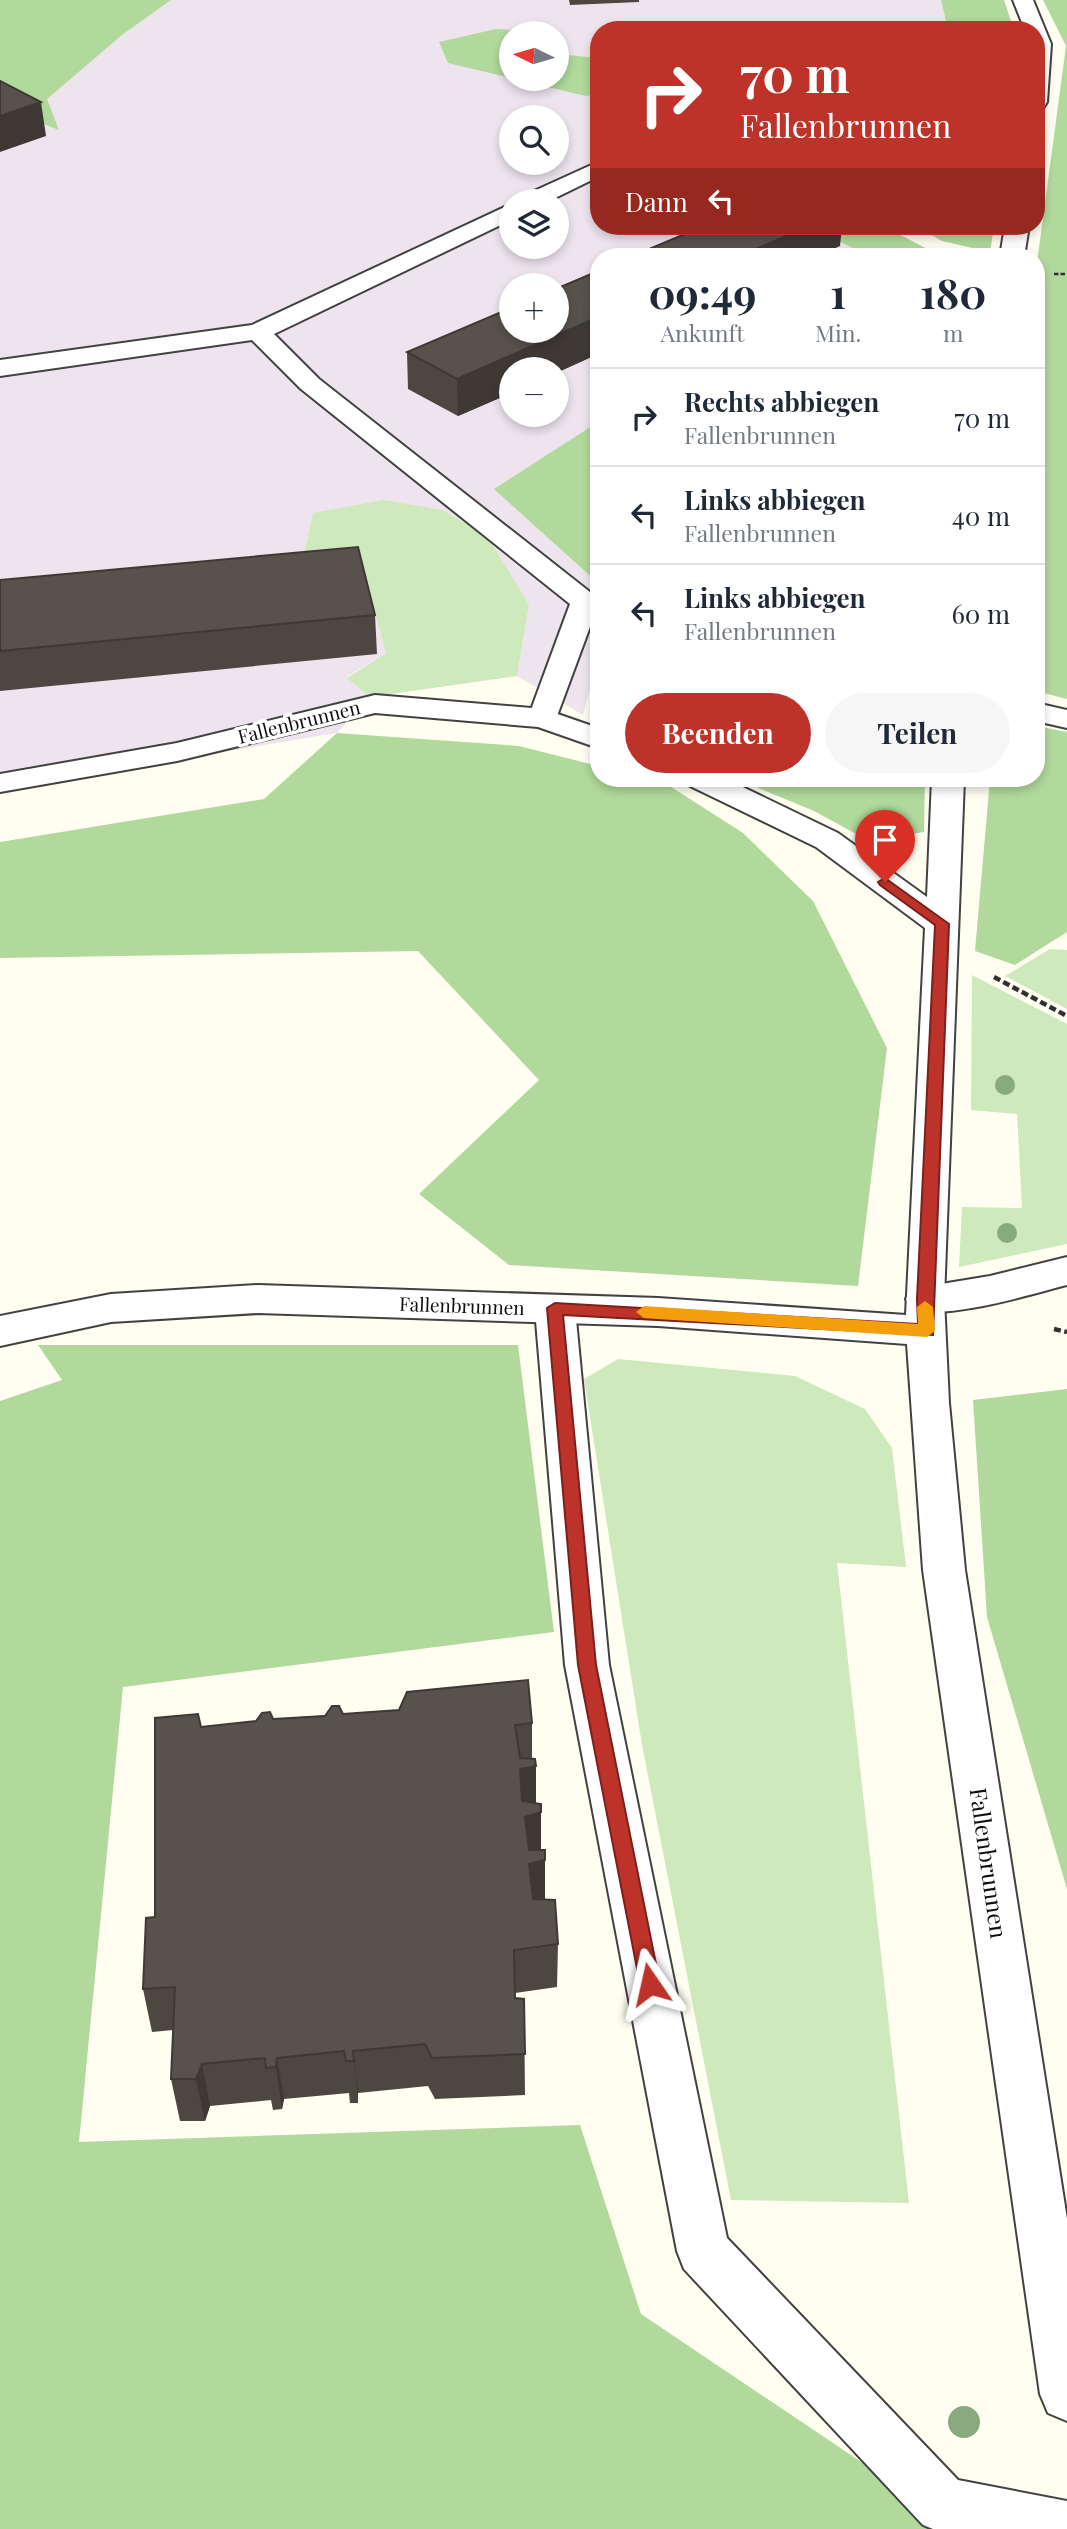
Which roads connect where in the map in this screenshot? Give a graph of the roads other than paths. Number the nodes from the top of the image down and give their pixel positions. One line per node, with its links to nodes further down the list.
1 (1023, 0): 2 (street)
2 (1031, 21)
3 (590, 173): 4 (street)
4 (556, 189)
5 (499, 217): 6 (street)
6 (258, 332): 7 (street); 9 (street)
7 (0, 369)
8 (1045, 714): 10 (street)
9 (543, 718): 11 (street, Fallenbrunnen); 12 (street, Fallenbrunnen)
10 (1067, 719)
11 (590, 736)
12 (0, 783)
13 (718, 787): 15 (street)
14 (948, 787): 15 (street, Fallenbrunnen)
15 (942, 936): 18 (street, Fallenbrunnen)
16 (1067, 1271): 18 (street, Fallenbrunnen)
17 (555, 1308): 18 (street, Fallenbrunnen); 19 (street, Fallenbrunnen); 21 (street)
18 (926, 1315): 20 (street, Fallenbrunnen)
19 (0, 1331)
20 (1067, 2394)
21 (1067, 2529)

